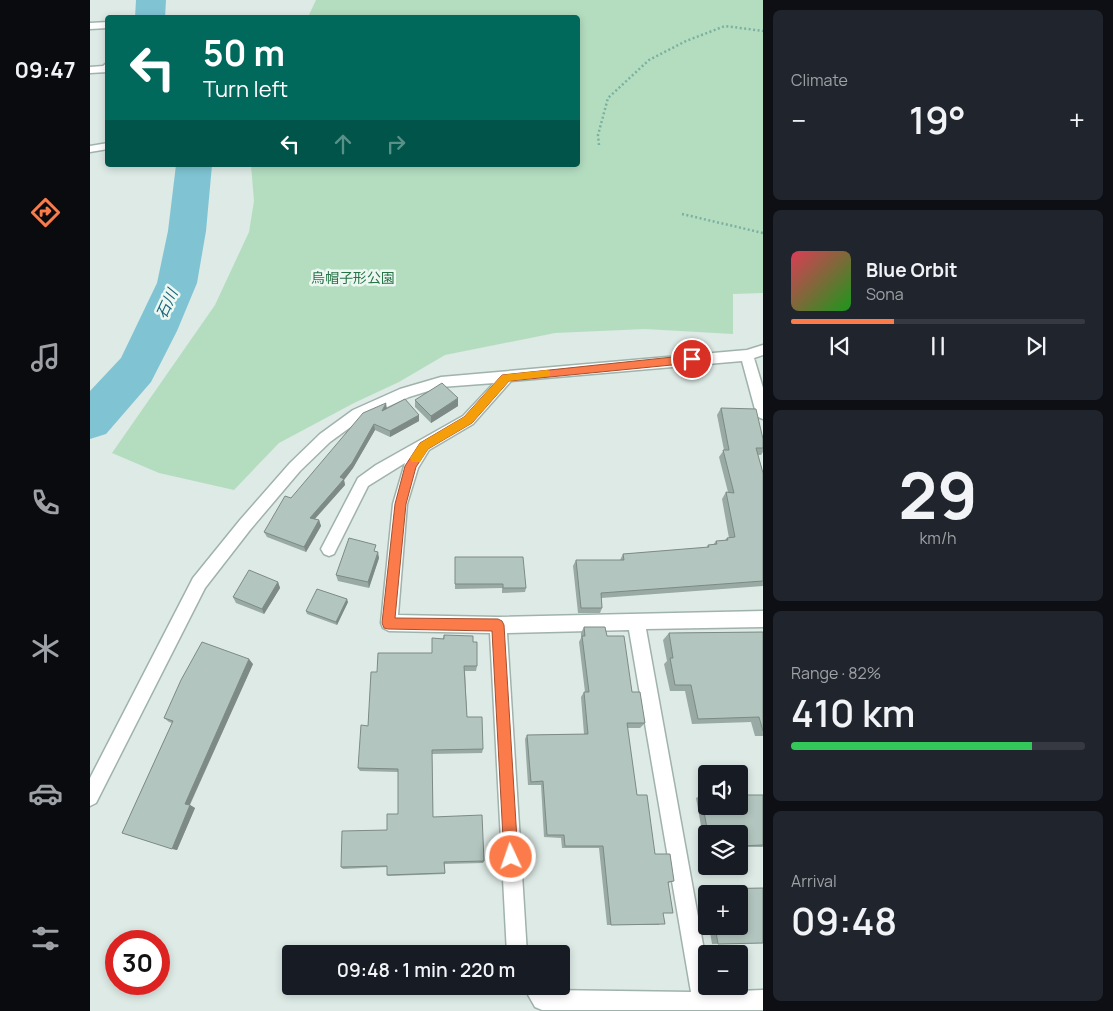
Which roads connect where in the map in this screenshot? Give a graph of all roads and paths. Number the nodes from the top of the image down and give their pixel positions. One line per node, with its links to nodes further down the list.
1 (105, 25): 2 (street)
2 (90, 26)
3 (763, 31): 6 (path)
4 (105, 69): 5 (street)
5 (90, 70)
6 (599, 145)
7 (105, 146): 8 (street)
8 (90, 149)
9 (682, 214): 10 (path)
10 (762, 233)
11 (763, 350): 12 (street)
12 (747, 355): 13 (street); 14 (street)
13 (506, 378): 15 (street); 20 (street)
14 (763, 413)
15 (424, 446): 16 (street); 19 (street)
16 (330, 549)
17 (763, 619): 18 (street)
18 (636, 621): 19 (street); 24 (street)
19 (498, 625): 21 (street)
20 (90, 797)
21 (516, 945)
22 (539, 995): 24 (street)
23 (763, 1000): 24 (street)
24 (704, 1007)

